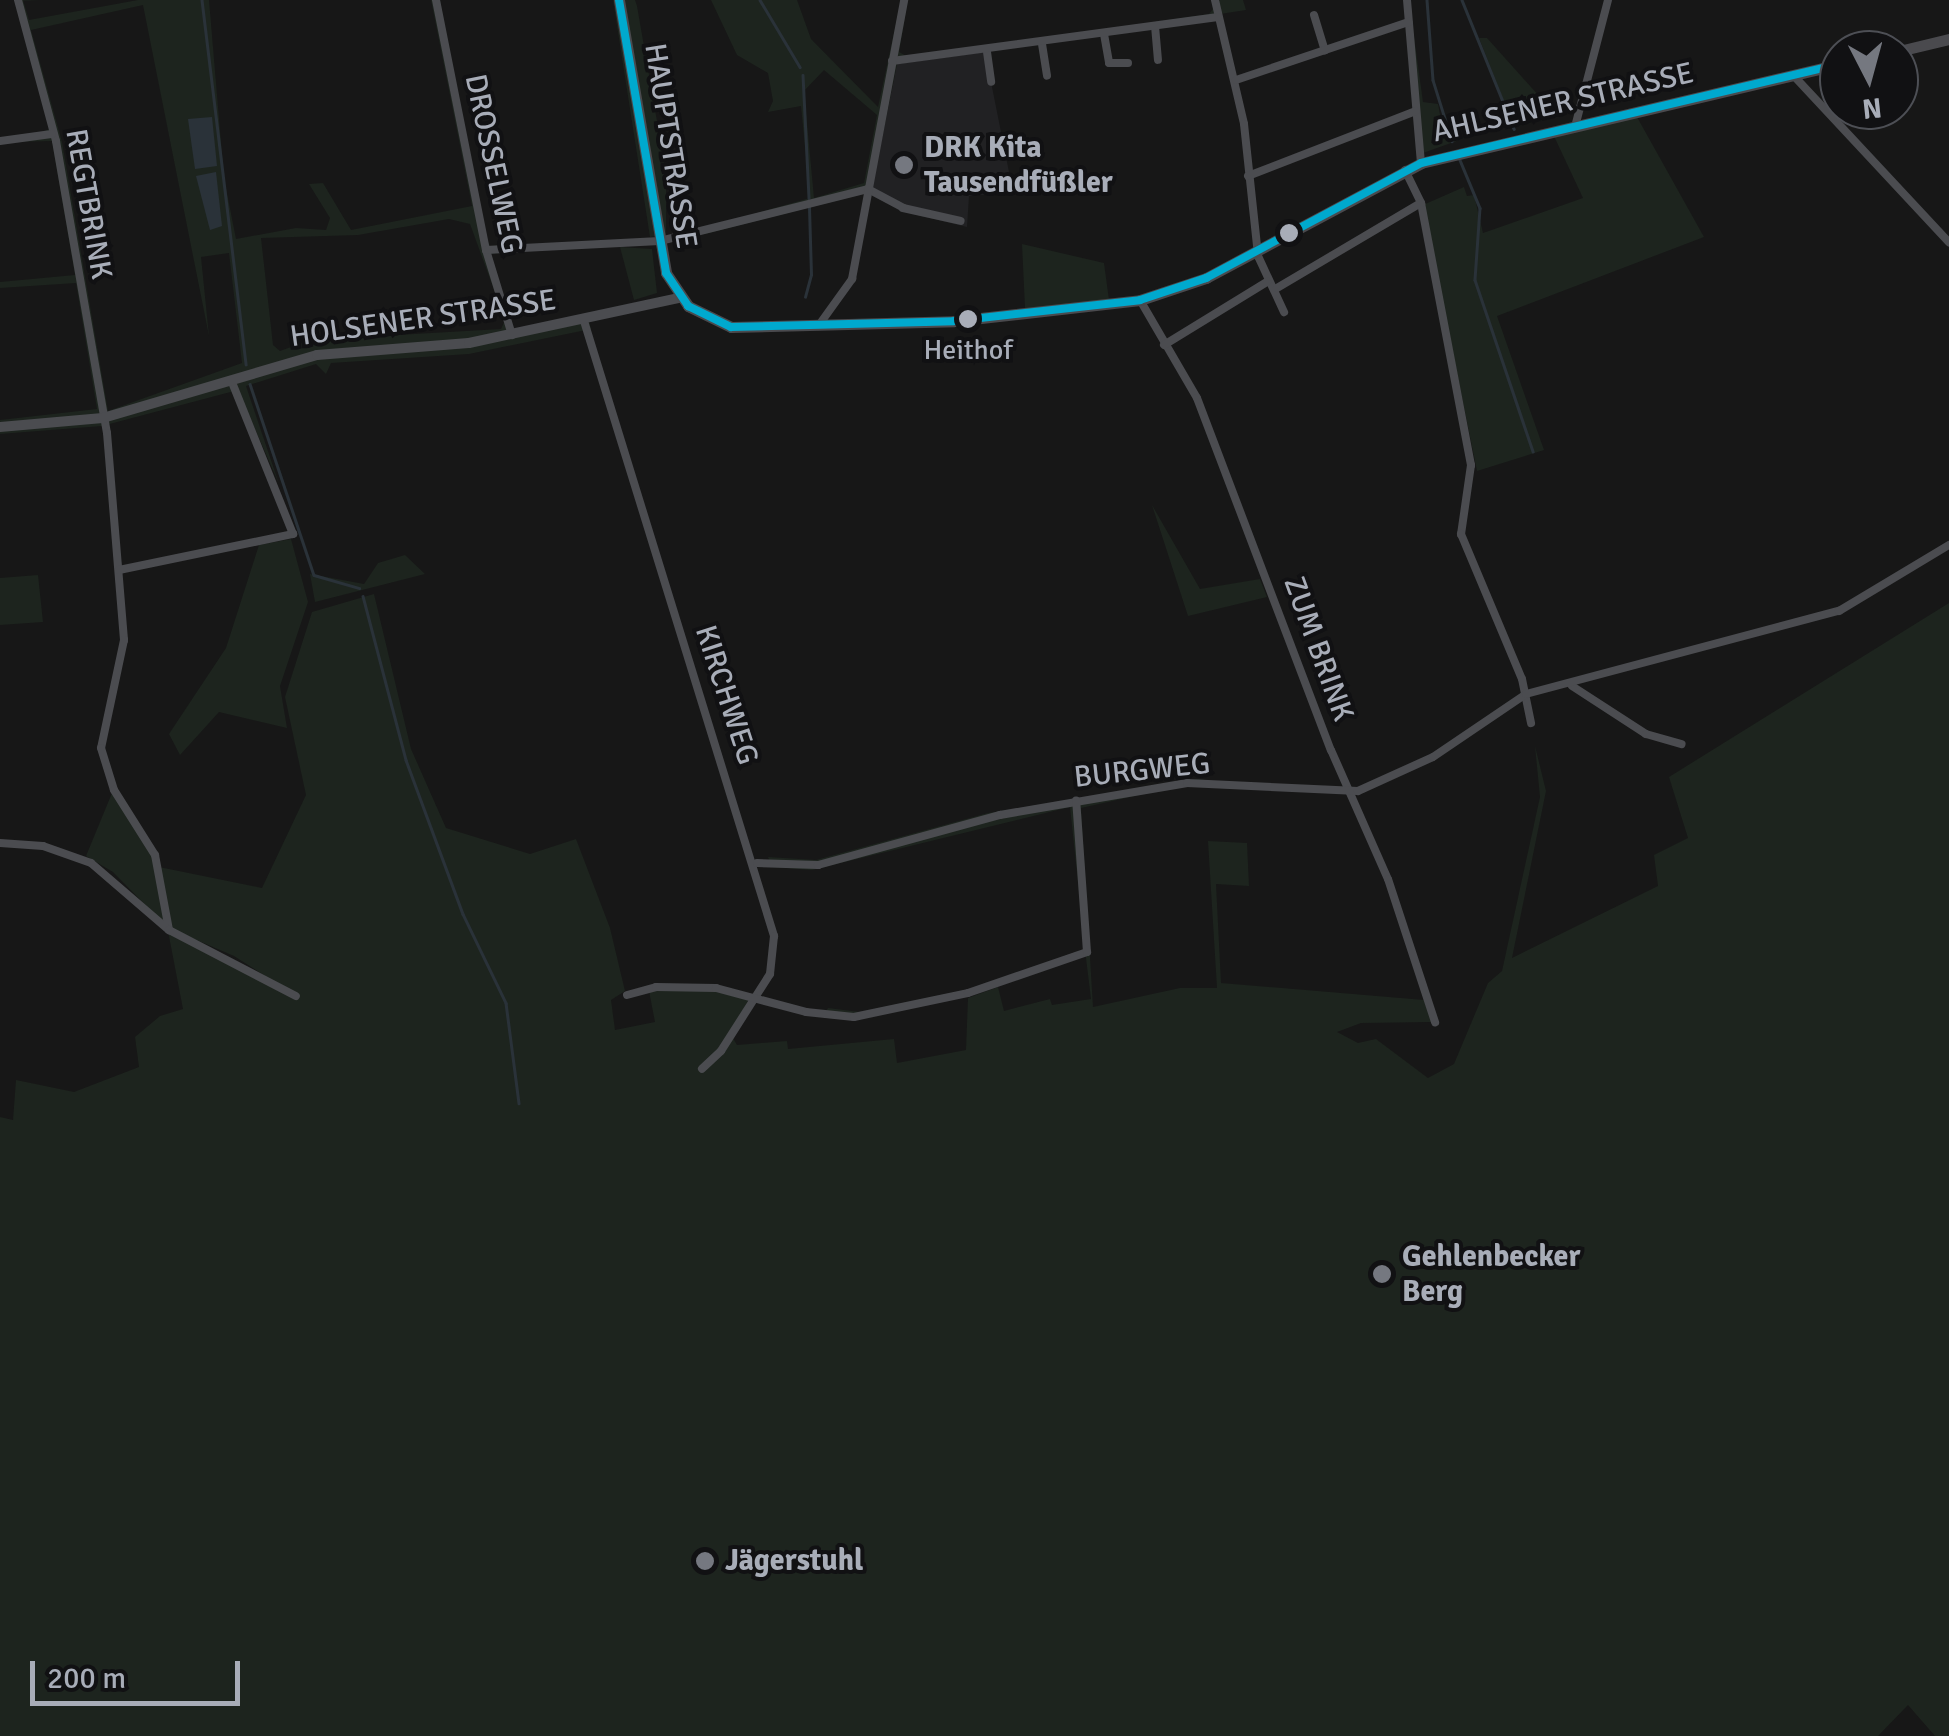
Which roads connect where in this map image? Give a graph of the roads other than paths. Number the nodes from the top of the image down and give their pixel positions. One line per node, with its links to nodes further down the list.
1 (18, 0): 28 (street, REGTBRINK)
2 (436, 0): 38 (street, DROSSELWEG)
3 (619, 0): 36 (main road, HAUPTSTRASSE)
4 (904, 0): 19 (street)
5 (1215, 0): 9 (street)
6 (1407, 0): 10 (street)
7 (1608, 0): 27 (street)
8 (1314, 15): 16 (street)
9 (1218, 17): 11 (street); 24 (street)
10 (1408, 22): 16 (street); 26 (street)
11 (1154, 26): 12 (street); 18 (street)
12 (1104, 34): 14 (street); 20 (street)
13 (1949, 40): 15 (main road)
14 (1042, 44): 17 (street); 23 (street)
15 (1919, 47)
16 (1324, 50): 24 (street)
17 (987, 52): 19 (street); 25 (street)
18 (1158, 60)
19 (892, 61): 33 (street)
20 (1128, 63)
21 (1819, 68): 22 (main road, AHLSENER STRASSE)
22 (1794, 74): 27 (main road, AHLSENER STRASSE); 37 (street)
23 (1047, 76)
24 (1236, 80): 32 (street)
25 (991, 82)
26 (1416, 111): 30 (street); 32 (street)
27 (1576, 124): 30 (main road, AHLSENER STRASSE)
28 (52, 134): 29 (street); 50 (street, REGTBRINK)
29 (0, 141)
30 (1421, 163): 31 (main road, AHLSENER STRASSE)
31 (1405, 170): 34 (street); 39 (main road, AHLSENER STRASSE)
32 (1248, 176): 39 (street)
33 (868, 189): 35 (street); 36 (street); 46 (street)
34 (1420, 203): 41 (street); 55 (street)
35 (961, 221)
36 (660, 241): 38 (street); 42 (main road, HAUPTSTRASSE)
37 (1949, 242)
38 (486, 250): 47 (street, DROSSELWEG)
39 (1258, 251): 40 (street); 43 (main road, AHLSENER STRASSE)
40 (1267, 282): 41 (street); 48 (street)
41 (1277, 288): 44 (street)
42 (679, 298): 45 (street, HOLSENER STRASSE); 46 (main road, AHLSENER STRASSE)
43 (1140, 300): 46 (main road, AHLSENER STRASSE); 48 (street, ZUM BRINK)
44 (1284, 312)
45 (584, 320): 47 (street, HOLSENER STRASSE); 61 (street, KIRCHWEG)
46 (818, 325)
47 (512, 335): 49 (street, HOLSENER STRASSE)
48 (1164, 345): 58 (street, ZUM BRINK)
49 (232, 380): 50 (street, HOLSENER STRASSE); 53 (street)
50 (103, 418): 51 (street, HOLSENER STRASSE); 53 (street, REGTBRINK)
51 (0, 427)
52 (1949, 545): 54 (street, BURGWEG)
53 (120, 570): 62 (street, REGTBRINK)
54 (1572, 686): 55 (street, BURGWEG); 57 (street)
55 (1526, 694): 56 (street); 58 (street, BURGWEG)
56 (1531, 723)
57 (1682, 744)
58 (1350, 792): 59 (street, BURGWEG); 66 (street, ZUM BRINK)
59 (1076, 800): 61 (street, BURGWEG); 65 (street)
60 (0, 843): 62 (street)
61 (757, 864): 65 (street, KIRCHWEG)
62 (169, 930): 64 (street)
63 (627, 994): 65 (street)
64 (296, 996)
65 (756, 997): 67 (street, KIRCHWEG)
66 (1435, 1022)
67 (702, 1069)

